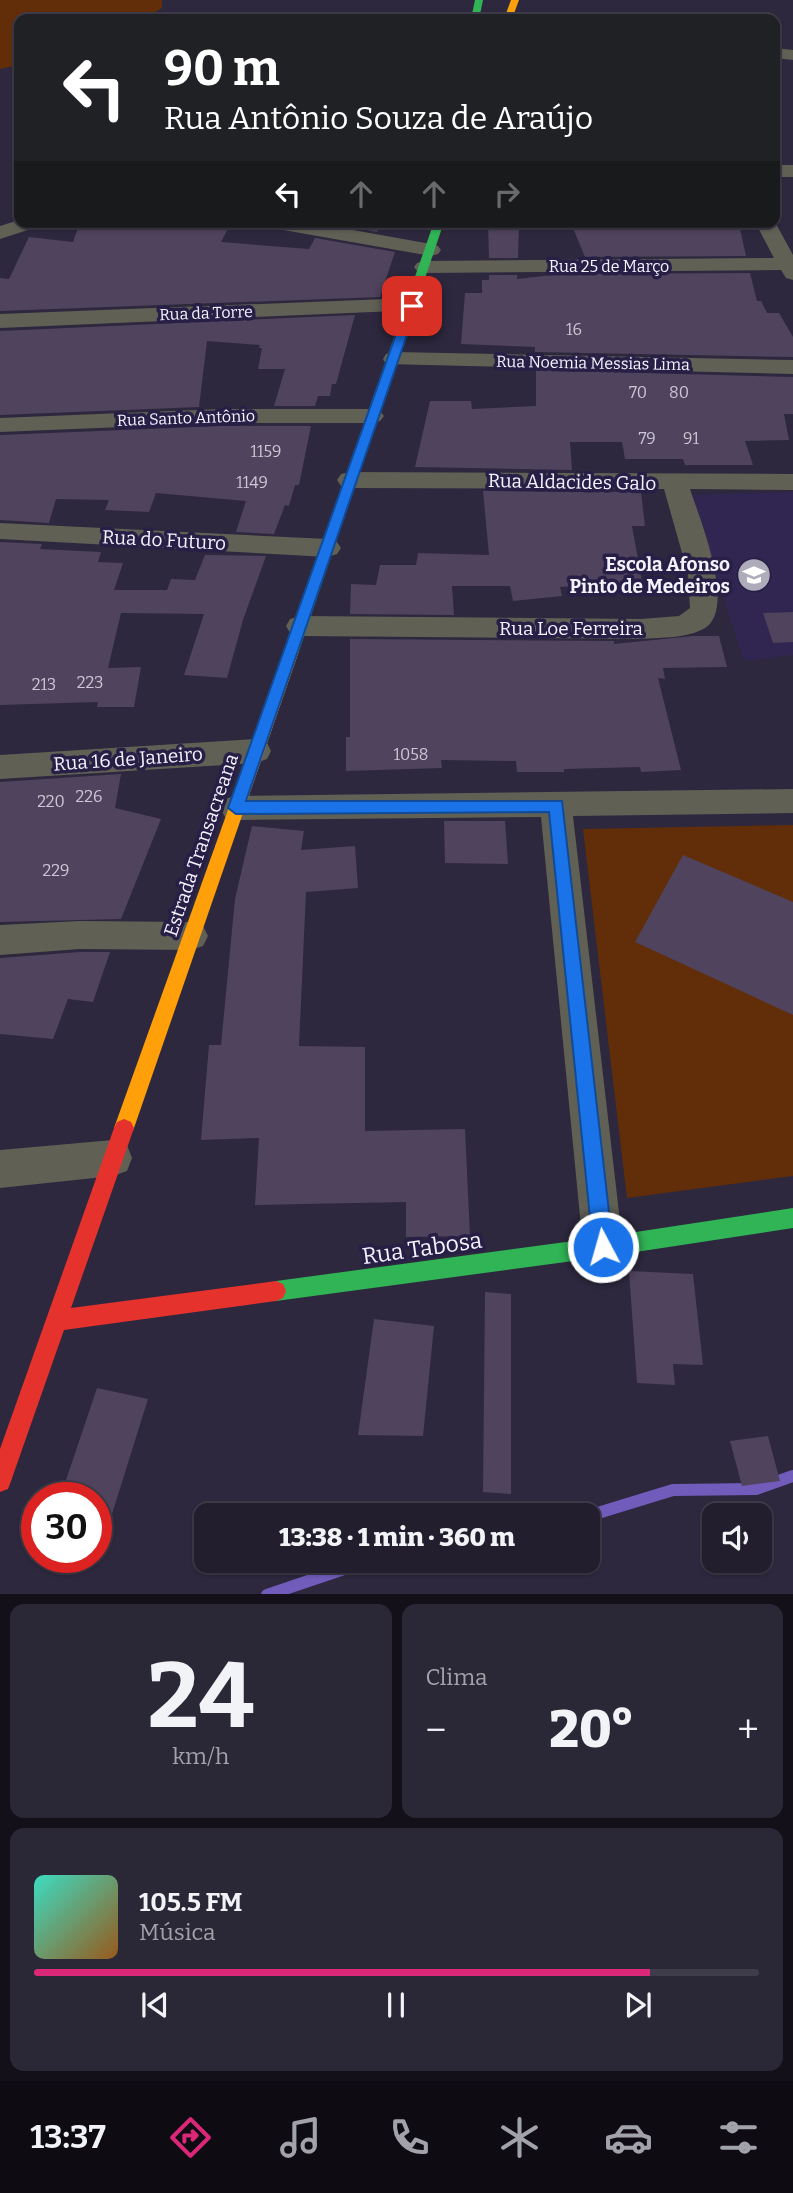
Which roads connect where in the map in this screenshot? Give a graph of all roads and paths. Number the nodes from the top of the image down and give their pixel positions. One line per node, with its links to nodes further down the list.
1 (297, 228): 4 (street)
2 (437, 228): 4 (street, Estrada Transacreana)
3 (768, 228): 5 (street)
4 (428, 259): 5 (street, Rua 25 de Março); 6 (street, Estrada Transacreana)
5 (791, 268)
6 (412, 306): 7 (street, Rua da Torre); 8 (street, Estrada Transacreana)
7 (0, 321)
8 (394, 359): 9 (street, Rua Noemia Messias Lima); 10 (street, Estrada Transacreana)
9 (793, 367)
10 (372, 416): 11 (street, Rua Santo Antônio); 12 (street, Estrada Transacreana)
11 (0, 425)
12 (351, 480): 14 (street, Rua Aldacides Galo); 16 (street, Estrada Transacreana)
13 (793, 482): 14 (street, Rua Aldacides Galo)
14 (675, 483): 17 (street, Rua Loe Ferreira)
15 (0, 531): 16 (street, Rua do Futuro)
16 (328, 548): 17 (street, Estrada Transacreana)
17 (300, 626): 18 (street, Estrada Transacreana)
18 (256, 751): 19 (street, Rua 16 de Janeiro); 22 (street, Estrada Transacreana)
19 (0, 767)
20 (793, 801): 21 (street)
21 (556, 806): 22 (street); 28 (street)
22 (236, 808): 23 (street, Estrada Transacreana)
23 (191, 936): 24 (street); 25 (street, Estrada Transacreana)
24 (0, 940)
25 (113, 1158): 26 (street); 29 (street, Estrada Transacreana)
26 (0, 1169)
27 (793, 1218): 28 (street, Rua Tabosa)
28 (603, 1247): 29 (street, Rua Tabosa)
29 (57, 1320): 30 (street, Estrada Transacreana)
30 (0, 1481)

